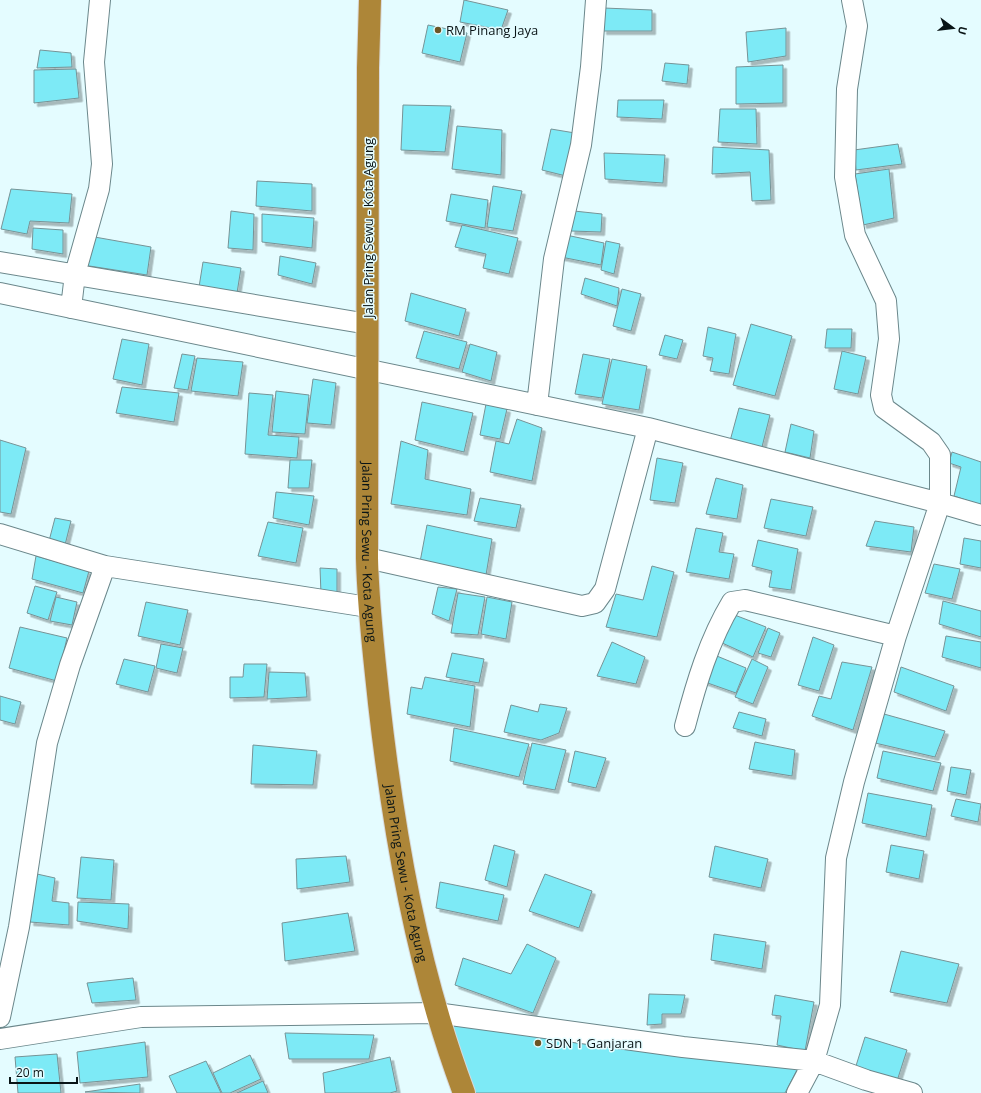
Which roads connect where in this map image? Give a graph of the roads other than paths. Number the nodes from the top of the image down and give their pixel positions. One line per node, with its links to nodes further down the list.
1 (100, 0): 6 (street)
2 (370, 0): 9 (highway, Jalan Pring Sewu - Kota Agung)
3 (596, 0): 11 (street)
4 (852, 0): 13 (street)
5 (0, 262): 6 (street)
6 (75, 274): 8 (street); 9 (street)
7 (0, 293): 8 (street)
8 (71, 308): 10 (street)
9 (368, 324): 10 (highway, Jalan Pring Sewu - Kota Agung)
10 (368, 370): 11 (street); 16 (highway, Jalan Pring Sewu - Kota Agung)
11 (537, 405): 12 (street)
12 (648, 428): 13 (street); 16 (street)
13 (940, 503): 14 (street); 19 (street)
14 (981, 515)
15 (0, 534): 17 (street)
16 (367, 558): 18 (highway, Jalan Pring Sewu - Kota Agung)
17 (105, 566): 18 (street); 22 (street)
18 (368, 607): 21 (highway, Jalan Pring Sewu - Kota Agung)
19 (896, 636): 20 (street); 24 (street)
20 (685, 726)
21 (436, 1013): 23 (street); 24 (street); 25 (highway, Jalan Pring Sewu - Kota Agung)
22 (0, 1017)
23 (0, 1039)
24 (814, 1061): 26 (street); 27 (street)
25 (464, 1093)
26 (797, 1093)
27 (912, 1093)

